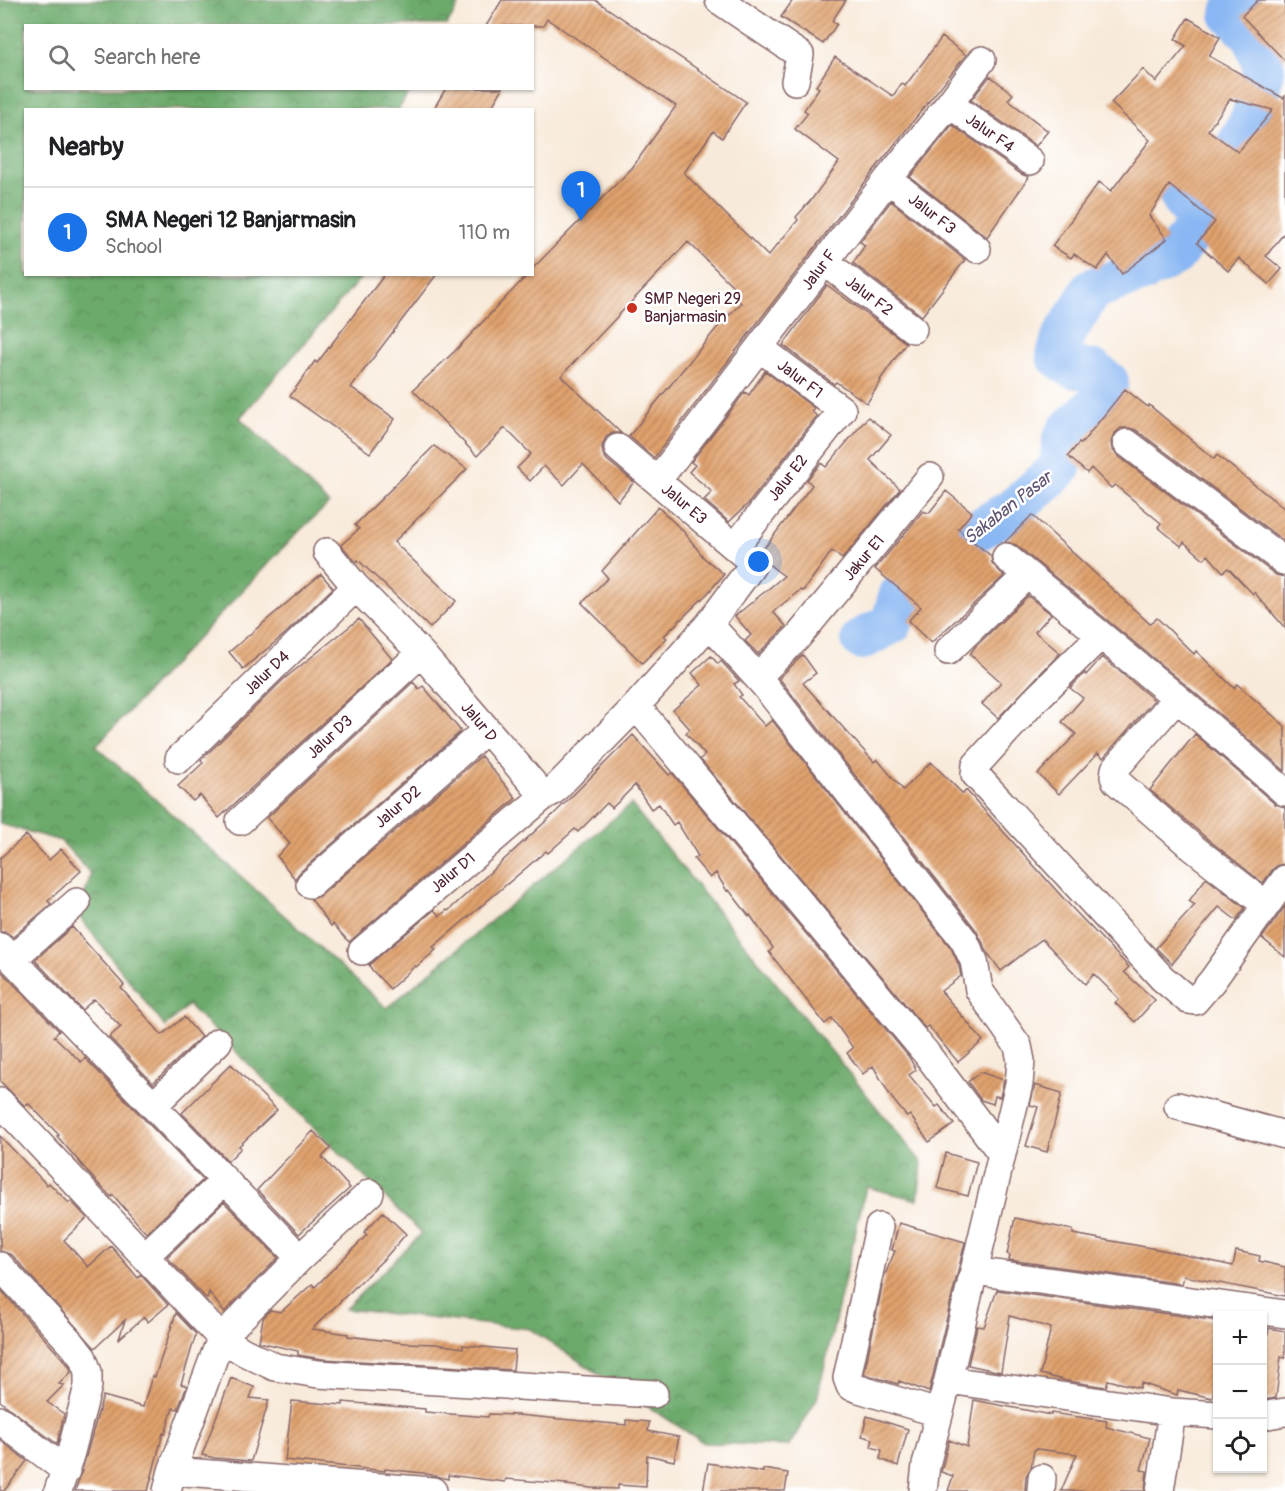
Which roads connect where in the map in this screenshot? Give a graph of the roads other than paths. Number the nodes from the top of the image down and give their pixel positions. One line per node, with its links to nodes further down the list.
1 (719, 0): 2 (street)
2 (751, 8): 4 (street)
3 (982, 60): 5 (street, Jalur F)
4 (795, 81)
5 (949, 104): 6 (street, Jalur F4); 7 (street, Jalur F)
6 (1030, 161)
7 (888, 179): 8 (street, Jalur F3); 9 (street, Jalur F)
8 (977, 249)
9 (825, 262): 10 (street, Jalur F2); 11 (street, Jalur F)
10 (913, 329)
11 (760, 348): 12 (street, Jalur F1); 16 (street, Jalur F)
12 (842, 410): 18 (street, Jalur E2)
13 (1127, 443): 20 (street)
14 (618, 448): 16 (street, Jalur E3)
15 (930, 477): 27 (street, Jakur E1)
16 (657, 481): 18 (street, Jalur E3)
17 (327, 552): 22 (street, Jalur D)
18 (743, 554): 23 (street, Jalur E2)
19 (1006, 557): 21 (street)
20 (1285, 562)
21 (1027, 575): 24 (street); 25 (street)
22 (356, 587): 26 (street, Jalur D); 31 (street, Jalur D4)
23 (710, 624): 27 (street); 29 (street)
24 (1100, 636): 28 (street); 38 (street)
25 (948, 651)
26 (421, 653): 30 (street, Jalur D); 34 (street, Jalur D3)
27 (757, 677): 46 (street)
28 (1177, 698): 32 (street); 38 (street)
29 (636, 706): 33 (street); 46 (street)
30 (486, 730): 33 (street, Jalur D); 36 (street, Jalur D2)
31 (179, 759)
32 (1285, 792)
33 (544, 796): 39 (street, Jalur D1)
34 (240, 821)
35 (1285, 879): 38 (street)
36 (310, 884)
37 (77, 902): 40 (street)
38 (1266, 905)
39 (362, 951)
40 (6, 953): 43 (street)
41 (218, 1042): 43 (street)
42 (0, 1102): 50 (street)
43 (153, 1106): 47 (street)
44 (1178, 1106): 45 (street)
45 (1285, 1135)
46 (1002, 1154): 53 (street)
47 (224, 1181): 50 (street); 51 (street)
48 (370, 1193): 51 (street)
49 (879, 1227): 60 (street)
50 (146, 1256): 55 (street)
51 (300, 1258): 55 (street)
52 (0, 1266): 64 (street)
53 (974, 1271): 54 (street); 56 (street)
54 (1285, 1314)
55 (221, 1338): 57 (street); 65 (street)
56 (948, 1380): 58 (street); 60 (street)
57 (654, 1394)
58 (1172, 1412): 61 (street); 69 (street)
59 (1285, 1412): 62 (street)
60 (938, 1413): 68 (street)
61 (1213, 1415)
62 (1267, 1415)
63 (0, 1420): 64 (street)
64 (62, 1481)
65 (170, 1481): 66 (street)
66 (400, 1490): 67 (street)
67 (433, 1491)
68 (923, 1491)
69 (1160, 1491)

